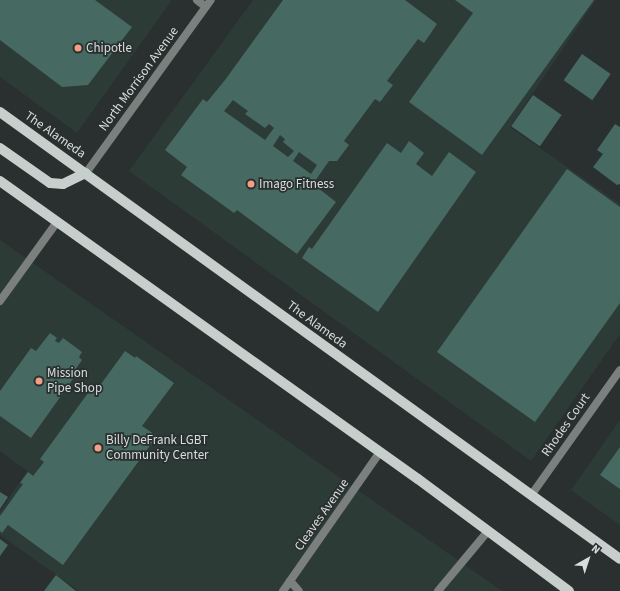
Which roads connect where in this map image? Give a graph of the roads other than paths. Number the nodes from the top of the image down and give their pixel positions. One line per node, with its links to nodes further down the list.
1 (197, 0): 2 (street)
2 (208, 3): 5 (street, North Morrison Avenue)
3 (0, 112): 5 (main road, The Alameda)
4 (0, 148): 5 (main road)
5 (86, 173): 11 (main road, The Alameda)
6 (0, 181): 7 (main road)
7 (57, 222): 8 (street); 10 (main road)
8 (0, 301)
9 (620, 370): 11 (street, Rhodes Court)
10 (380, 452): 12 (main road); 14 (street, Cleaves Avenue)
11 (532, 494): 13 (main road, The Alameda)
12 (488, 531): 17 (street); 18 (main road)
13 (620, 559)
14 (290, 581): 15 (street, Cleaves Avenue); 16 (street)
15 (283, 591)
16 (299, 591)
17 (438, 591)
18 (569, 591)

